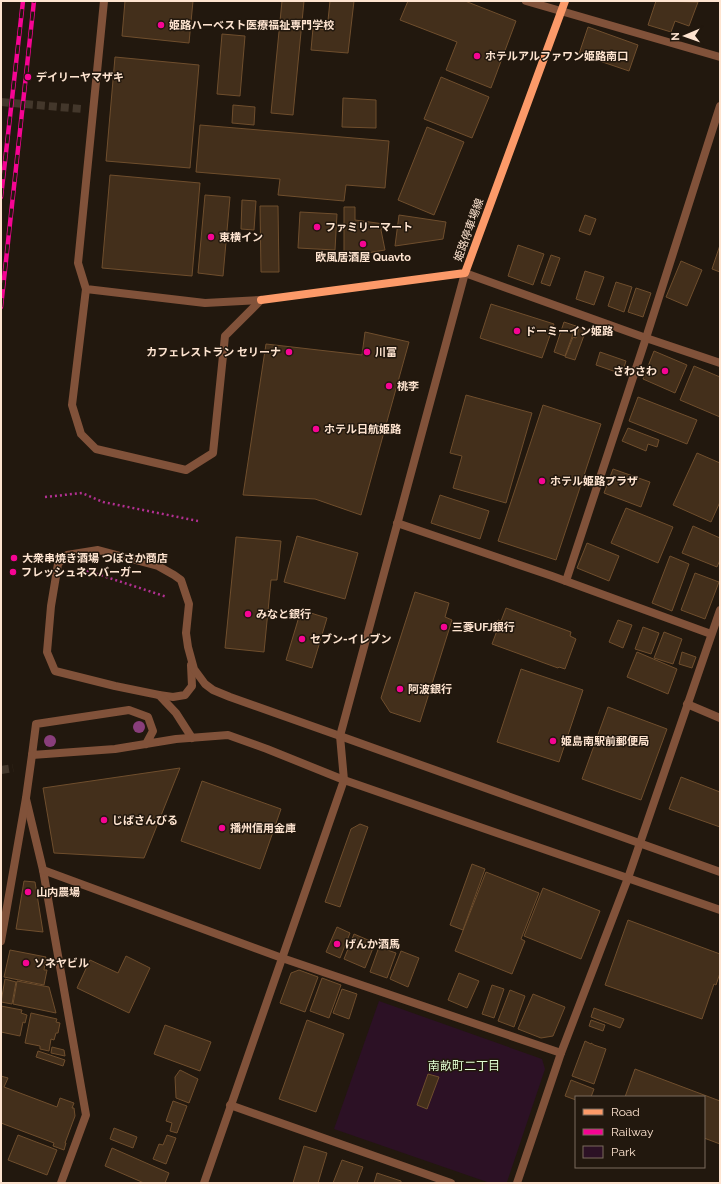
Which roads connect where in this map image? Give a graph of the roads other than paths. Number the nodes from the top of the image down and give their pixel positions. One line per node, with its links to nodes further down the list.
1 (104, 1): 8 (street)
2 (526, 1): 4 (street)
3 (565, 1): 4 (main road, 姫路停車場線)
4 (561, 11): 5 (street); 7 (main road, 姫路停車場線)
5 (720, 57)
6 (720, 106): 10 (street)
7 (465, 273): 9 (main road, 姫路停車場線); 10 (street); 12 (street)
8 (86, 289): 9 (street); 9 (street)
9 (261, 300)
10 (646, 338): 11 (street); 13 (street)
11 (720, 363)
12 (398, 522): 13 (street); 20 (street)
13 (566, 581): 15 (street)
14 (720, 610): 15 (street)
15 (711, 634): 18 (street)
16 (191, 660): 17 (street); 17 (street); 20 (street)
17 (159, 694): 21 (street)
18 (687, 704): 19 (street); 26 (street)
19 (720, 718)
20 (340, 736): 24 (street); 26 (street)
21 (192, 738): 22 (street); 24 (street)
22 (146, 744): 23 (street); 23 (street)
23 (32, 755): 25 (street)
24 (344, 780): 29 (street); 32 (street)
25 (26, 798): 27 (street); 31 (street)
26 (640, 844): 28 (street); 29 (street)
27 (43, 870): 32 (street); 35 (street)
28 (720, 872)
29 (628, 878): 30 (street); 33 (street)
30 (720, 910)
31 (1, 941)
32 (282, 958): 33 (street); 34 (street)
33 (561, 1053): 38 (street)
34 (230, 1105): 36 (street); 37 (street)
35 (61, 1183)
36 (204, 1183)
37 (451, 1183)
38 (517, 1183)

